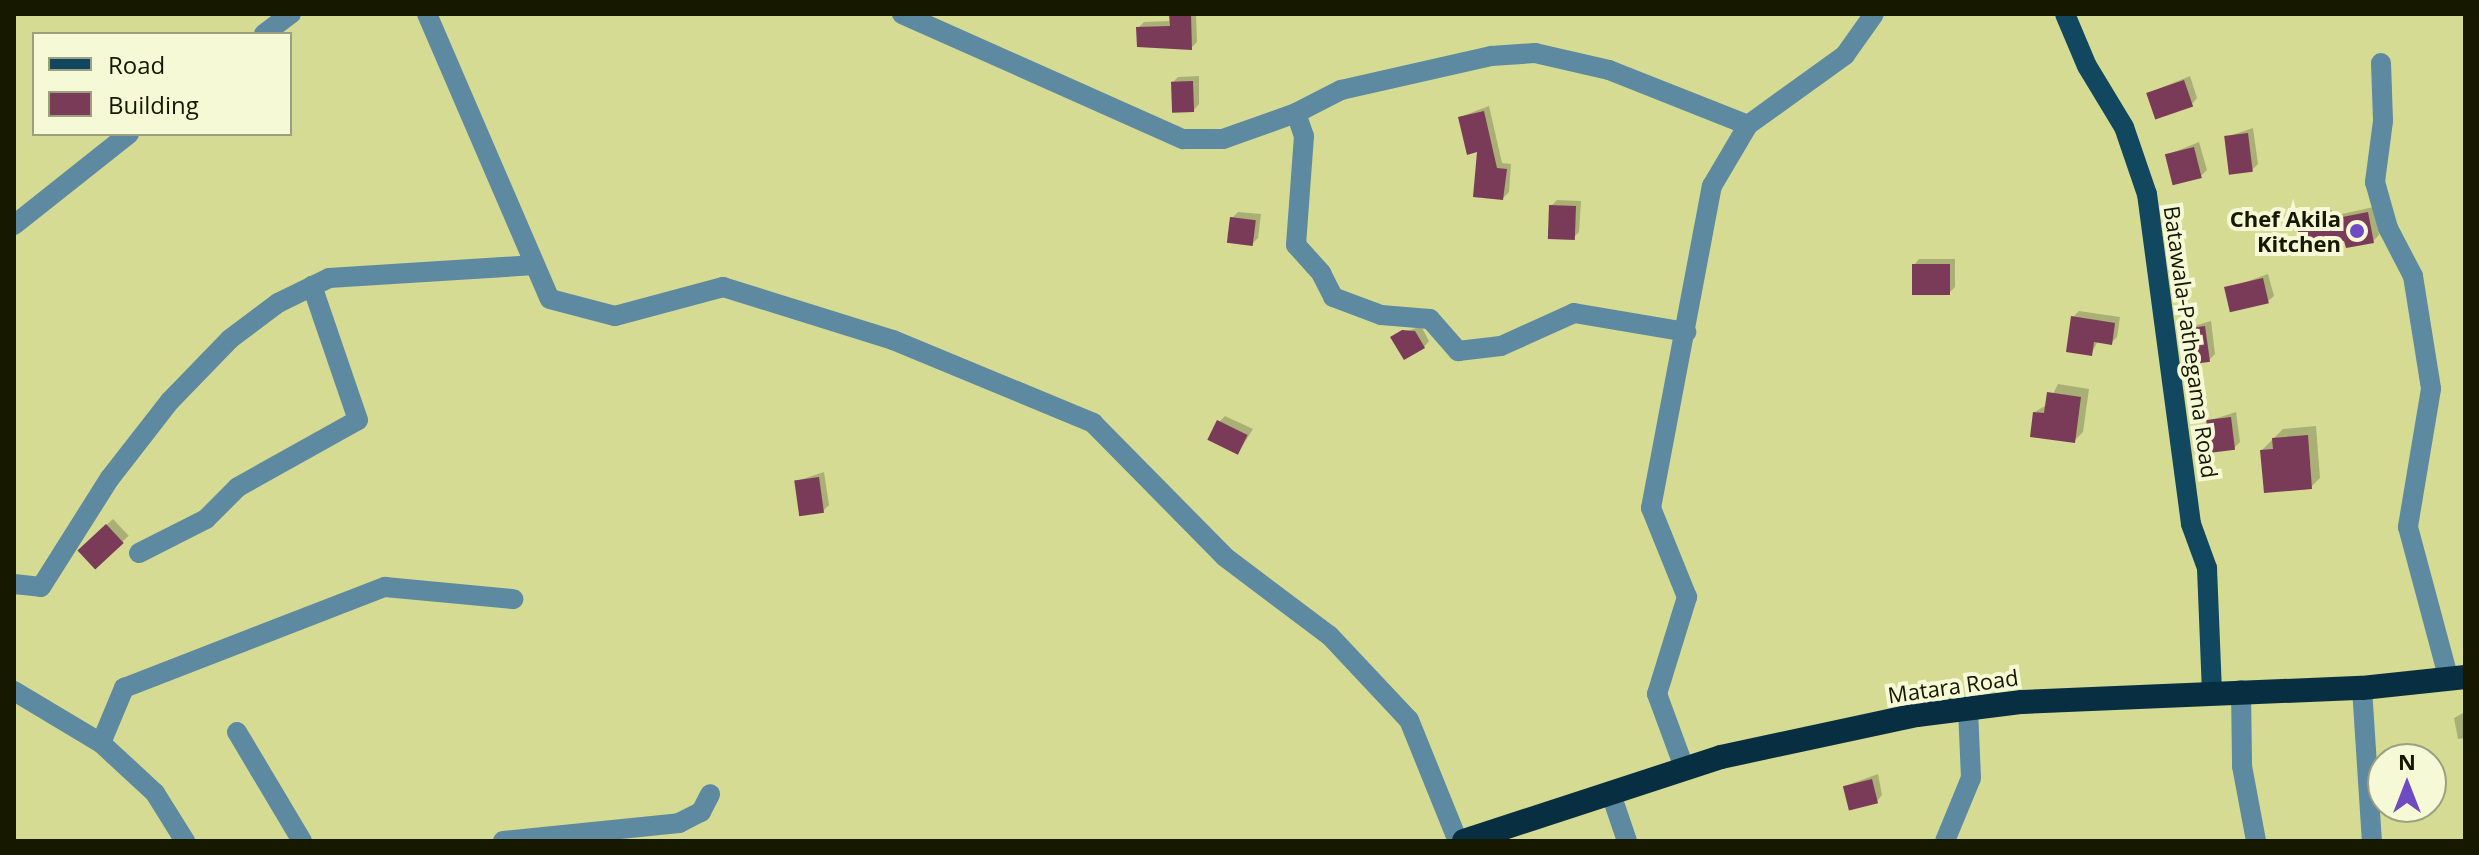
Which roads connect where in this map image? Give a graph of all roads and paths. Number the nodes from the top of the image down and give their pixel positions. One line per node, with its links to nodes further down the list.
1 (291, 14): 6 (street)
2 (427, 14): 12 (street)
3 (902, 14): 8 (street)
4 (1874, 14): 9 (street)
5 (2065, 14): 22 (main road, Batawala-Pathegama Road)
6 (267, 32)
7 (2381, 63): 18 (street)
8 (1296, 113): 9 (street); 14 (street)
9 (1748, 125): 14 (street)
10 (126, 136): 11 (street)
11 (14, 225)
12 (535, 265): 13 (street); 33 (street)
13 (312, 286): 15 (street); 16 (street)
14 (1686, 332): 26 (street)
15 (139, 553)
16 (14, 584)
17 (513, 599): 25 (street)
18 (2457, 678): 19 (highway, Matara Road)
19 (2362, 688): 20 (highway, Matara Road); 37 (street)
20 (2241, 690): 22 (highway, Matara Road); 36 (street)
21 (14, 691): 25 (street)
22 (2212, 691): 23 (highway, Matara Road)
23 (1968, 708): 26 (highway, Matara Road); 35 (street)
24 (237, 732): 31 (street)
25 (101, 743): 30 (street)
26 (1685, 770): 28 (highway, Matara Road)
27 (710, 794): 29 (street)
28 (1611, 794): 33 (highway, Matara Road); 34 (street)
29 (546, 837): 32 (street)
30 (185, 841)
31 (302, 841)
32 (503, 841)
33 (1461, 841)
34 (1627, 841)
35 (1945, 841)
36 (2256, 841)
37 (2372, 841)

